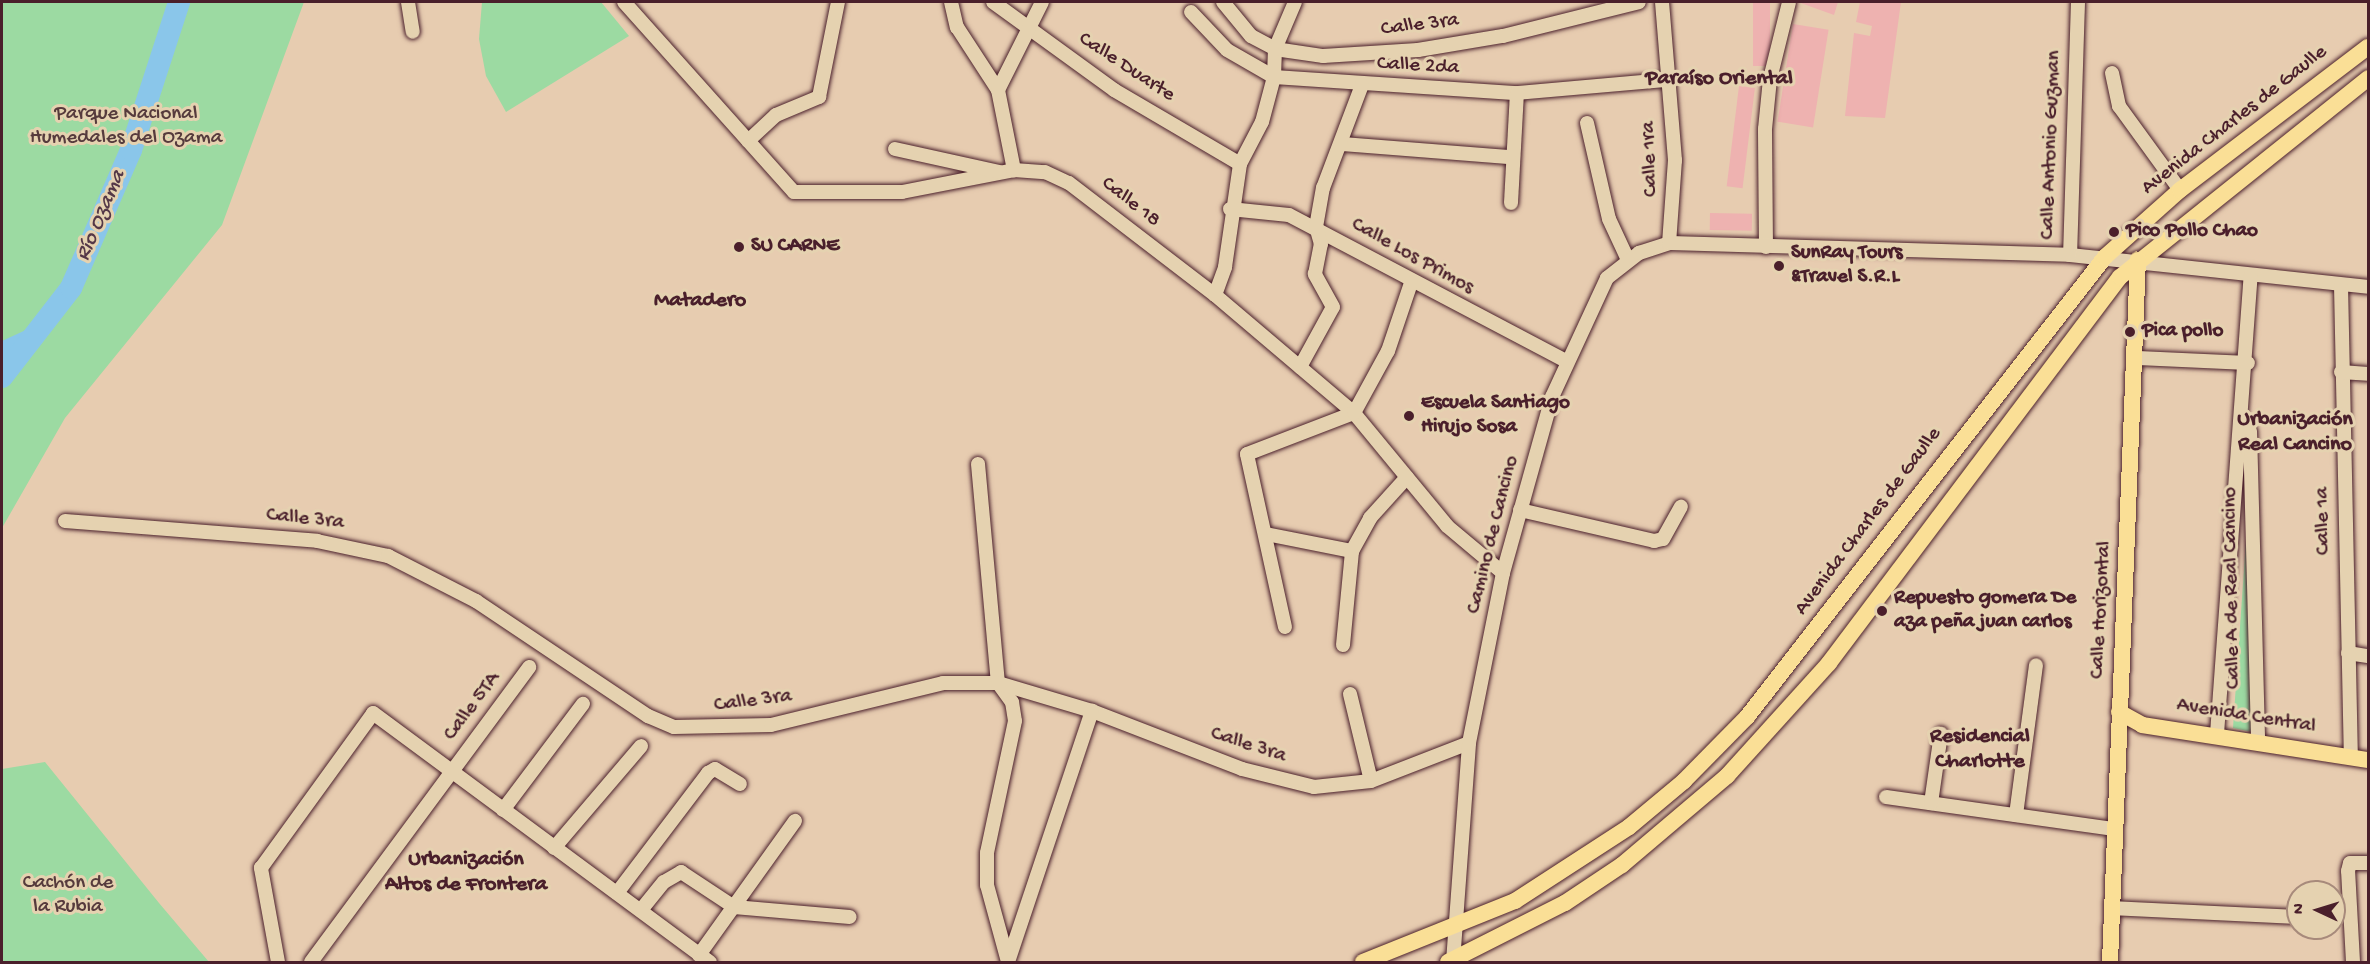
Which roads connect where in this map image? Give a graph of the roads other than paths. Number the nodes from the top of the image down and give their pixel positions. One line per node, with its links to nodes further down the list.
1 (408, 2): 15 (street)
2 (624, 2): 26 (street, Calle 18)
3 (838, 2): 26 (street)
4 (951, 2): 23 (street)
5 (993, 2): 14 (street, Calle Duarte)
6 (1042, 2): 14 (street)
7 (1223, 2): 17 (street, Calle 3ra)
8 (1295, 2): 17 (street)
9 (1639, 2): 17 (street, Calle 3ra)
10 (1662, 2): 21 (street, Calle 1ra)
11 (1789, 2): 37 (street)
12 (2078, 2): 38 (street, Calle Antonio Guzman)
13 (1191, 12): 19 (street, Calle 2da)
14 (1028, 25): 23 (street); 30 (street, Calle Duarte)
15 (413, 32)
16 (2368, 47): 32 (main road, Avenida Charles de Gaulle)
17 (1275, 49): 19 (street)
18 (2112, 73): 32 (street)
19 (1274, 77): 22 (street, Calle 2da); 30 (street)
20 (2368, 78): 41 (main road)
21 (1666, 80): 24 (street, Calle 2da); 36 (street, Calle 1ra)
22 (1362, 85): 24 (street, Calle 2da); 27 (street)
23 (998, 90): 31 (street)
24 (1517, 93): 29 (street)
25 (1587, 123): 40 (street)
26 (748, 141): 31 (street, Calle 18)
27 (1343, 144): 29 (street); 35 (street)
28 (895, 149): 31 (street)
29 (1510, 157): 33 (street)
30 (1240, 164): 34 (street)
31 (1008, 171): 46 (street, Calle 18)
32 (2180, 190): 39 (main road, Avenida Charles de Gaulle)
33 (1510, 202)
34 (1230, 209): 35 (street, Calle Los Primos); 46 (street)
35 (1316, 227): 43 (street, Calle Los Primos); 50 (street)
36 (1669, 243): 37 (street, Camino de Cancino); 40 (street, Camino de Cancino)
37 (1766, 246): 38 (street, Camino de Cancino)
38 (2070, 255): 39 (street, Calle Antonio Guzman)
39 (2105, 257): 41 (street, Calle Antonio Guzman); 99 (main road, Avenida Charles de Gaulle)
40 (1628, 260): 48 (street, Camino de Cancino)
41 (2138, 260): 42 (street, Calle Antonio Guzman); 47 (main road, Calle Horizontal); 102 (main road)
42 (2251, 276): 44 (street, Calle Antonio Guzman); 49 (street)
43 (1411, 283): 48 (street, Calle Los Primos); 53 (street)
44 (2341, 285): 45 (street, Calle Antonio Guzman); 51 (street, Calle 1a)
45 (2368, 287)
46 (1215, 295): 50 (street, Calle 18)
47 (2138, 358): 49 (street); 72 (main road, Calle Horizontal)
48 (1568, 362): 57 (street, Camino de Cancino)
49 (2248, 363): 74 (street); 75 (street, Calle A de Real Cancino)
50 (1300, 367): 53 (street, Calle 18)
51 (2341, 372): 52 (street); 64 (street, Calle 1a)
52 (2368, 374)
53 (1354, 413): 55 (street, Calle 18); 59 (street)
54 (978, 464): 68 (street)
55 (1407, 477): 60 (street); 61 (street, Calle 18)
56 (1681, 507): 57 (street)
57 (1520, 510): 61 (street, Camino de Cancino)
58 (65, 521): 68 (street, Calle 3ra)
59 (1266, 534): 60 (street); 62 (street)
60 (1352, 551): 63 (street)
61 (1503, 573): 76 (street, Camino de Cancino)
62 (1285, 627)
63 (1343, 645)
64 (2348, 652): 65 (street); 78 (street, Calle 1a)
65 (2368, 656)
66 (2036, 665): 86 (street)
67 (529, 667): 80 (street, Calle 5TA)
68 (998, 683): 71 (street, Calle 3ra); 97 (street)
69 (1350, 694): 81 (street)
70 (582, 704): 85 (street)
71 (1092, 711): 81 (street, Calle 3ra); 98 (street)
72 (2119, 712): 74 (main road, Avenida Central); 88 (main road, Calle Horizontal)
73 (1941, 734): 84 (street)
74 (2217, 734): 75 (main road, Avenida Central)
75 (2258, 741): 78 (main road, Avenida Central)
76 (1469, 743): 81 (street, Calle 3ra); 99 (street, Camino de Cancino)
77 (640, 746): 89 (street)
78 (2351, 756): 79 (main road, Avenida Central)
79 (2368, 760)
80 (450, 773): 85 (street); 103 (street); 104 (street, Calle 5TA)
81 (1371, 780)
82 (740, 784): 91 (street)
83 (1886, 796): 84 (street)
84 (1931, 803): 86 (street)
85 (503, 810): 89 (street)
86 (2016, 815): 88 (street)
87 (795, 821): 92 (street)
88 (2115, 829): 93 (main road, Calle Horizontal)
89 (554, 848): 91 (street)
90 (2368, 863): 107 (street)
91 (617, 893): 94 (street)
92 (734, 907): 94 (street); 95 (street); 100 (street)
93 (2112, 908): 96 (street); 106 (main road, Calle Horizontal)
94 (640, 910): 100 (street)
95 (850, 917)
96 (2286, 917)
97 (995, 923): 98 (street); 101 (street)
98 (1021, 924): 101 (street)
99 (1454, 930): 102 (street, Camino de Cancino); 105 (main road, Avenida Charles de Gaulle)
100 (705, 959)
101 (1008, 962)
102 (1452, 962)
103 (278, 963)
104 (311, 963)
105 (1363, 963)
106 (2110, 963)
107 (2353, 963)

